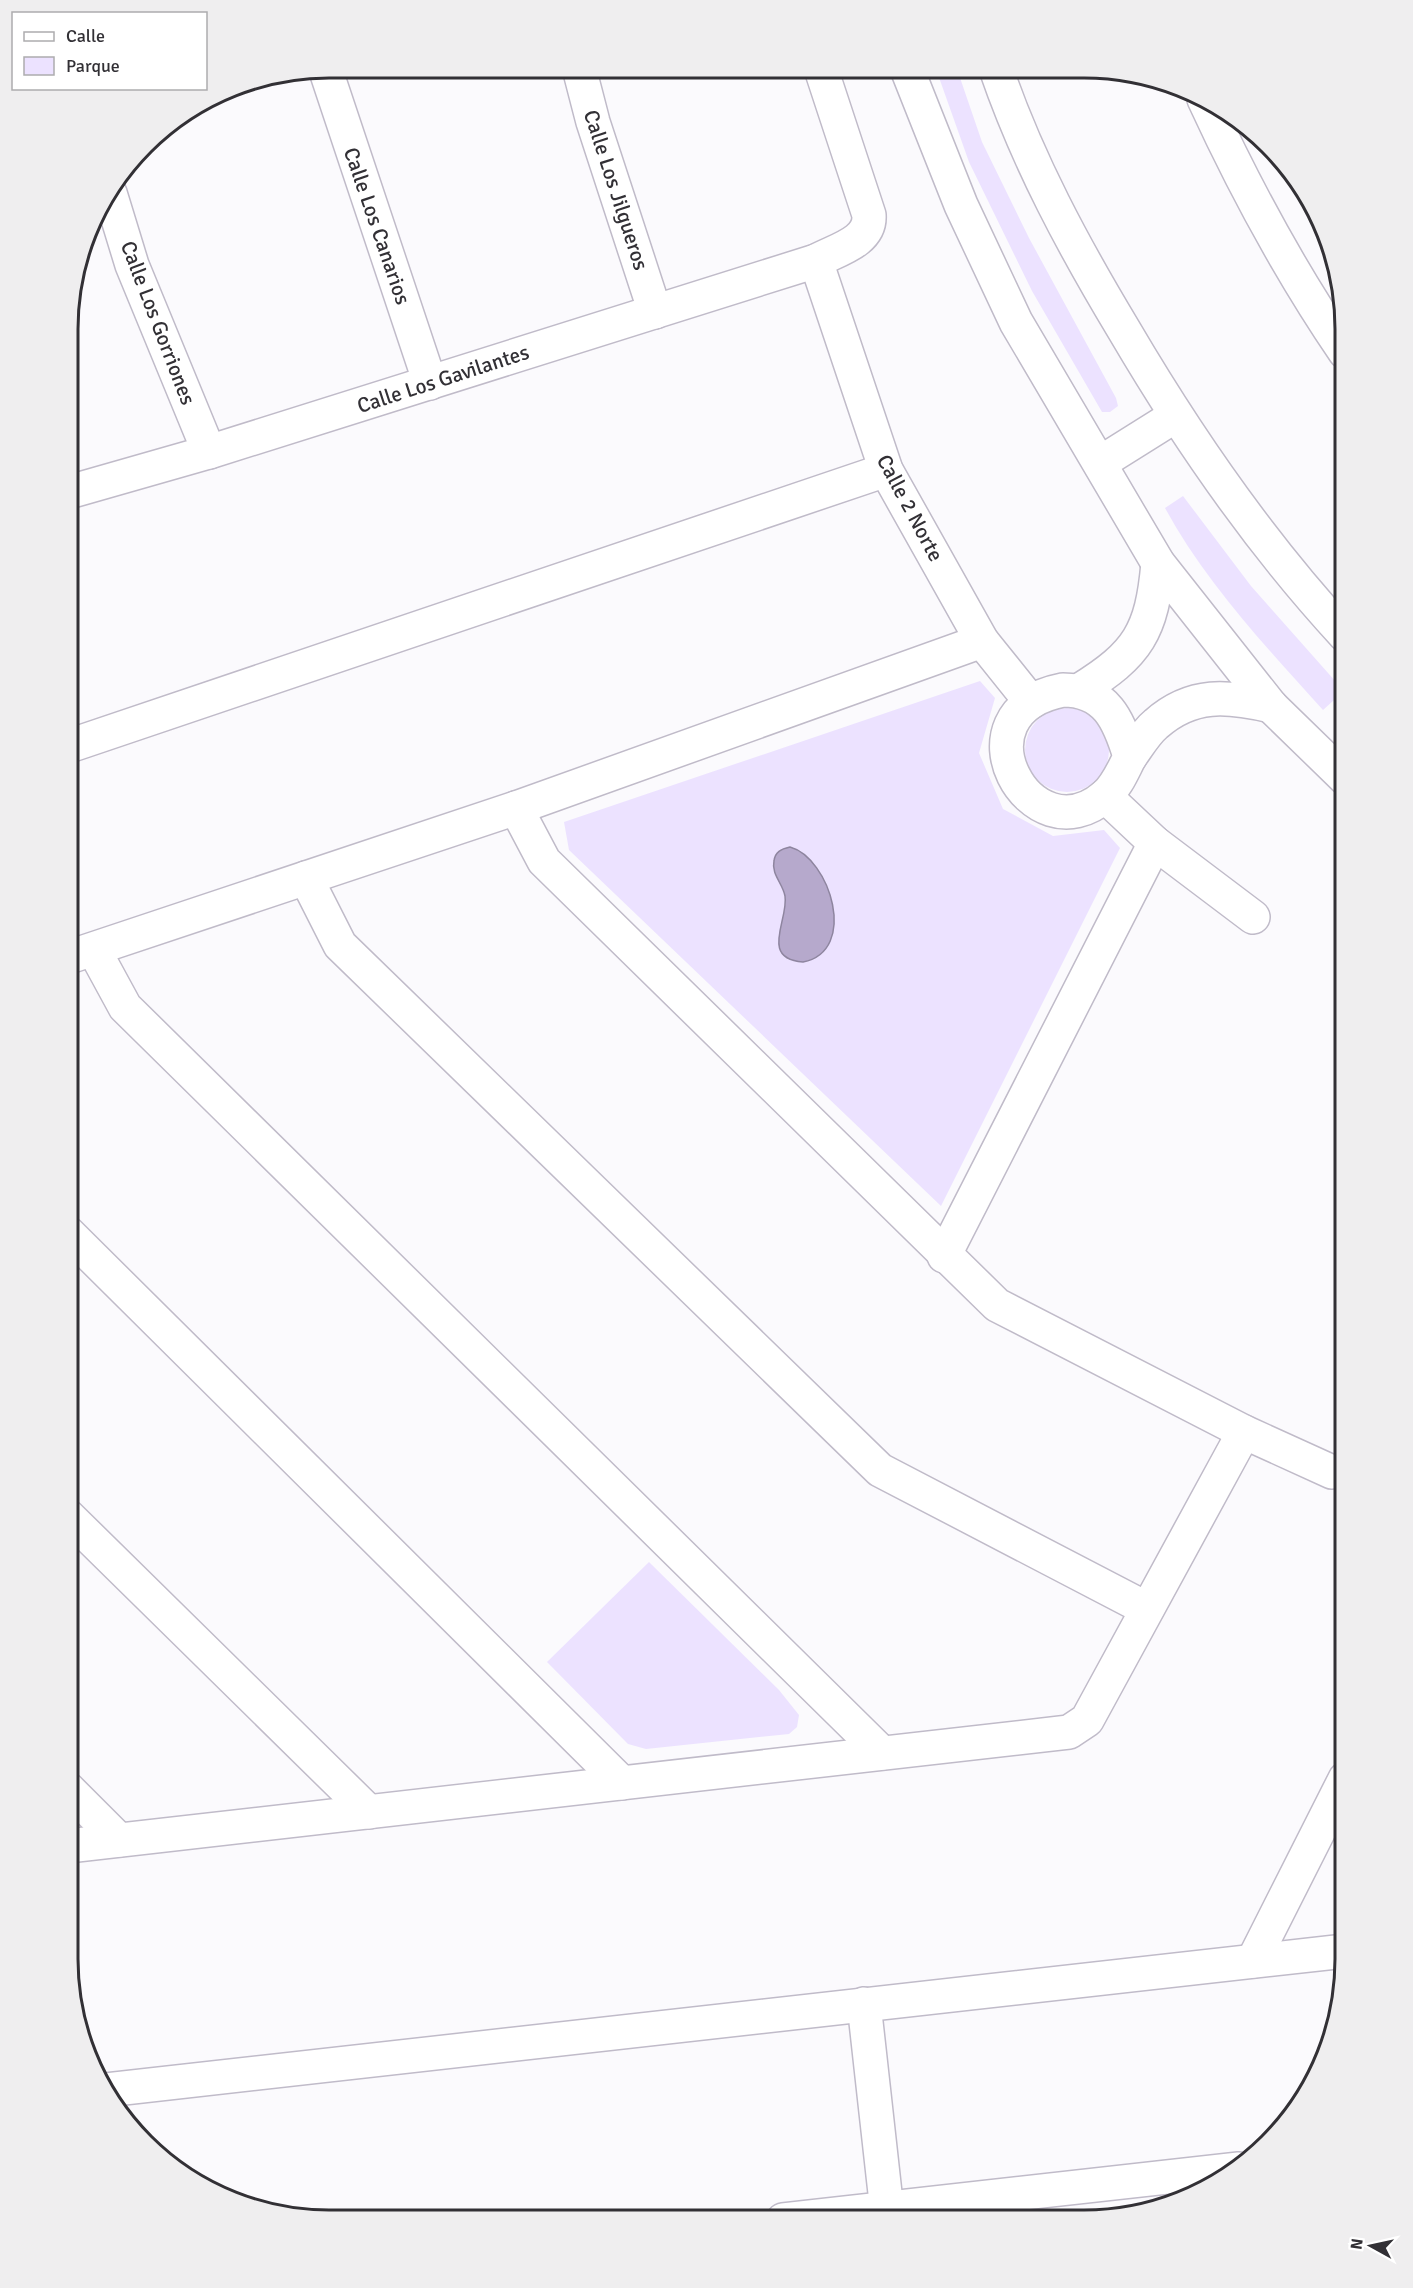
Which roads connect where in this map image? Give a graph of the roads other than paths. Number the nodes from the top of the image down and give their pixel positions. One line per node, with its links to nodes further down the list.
1 (328, 78): 11 (street, Calle Los Canarios)
2 (582, 78): 9 (street, Calle Los Jilgueros)
3 (824, 78): 8 (street, Calle Los Gavilantes)
4 (911, 78): 14 (street)
5 (1000, 78): 12 (street)
6 (1220, 118): 10 (street)
7 (113, 202): 13 (street, Calle Los Gorriones)
8 (816, 261): 9 (street, Calle Los Gavilantes); 15 (street, Calle 2 Norte)
9 (655, 312): 11 (street, Calle Los Gavilantes)
10 (1335, 336)
11 (430, 383): 13 (street, Calle Los Gavilantes)
12 (1175, 416): 14 (street); 18 (street)
13 (209, 452): 16 (street, Calle Los Gavilantes)
14 (1100, 463): 17 (street)
15 (886, 470): 19 (street, Calle 2 Norte); 23 (street)
16 (78, 489)
17 (1158, 563): 20 (street); 22 (street)
18 (1335, 623)
19 (982, 640): 21 (street, Calle 2 Norte); 27 (street)
20 (1080, 690): 21 (street); 24 (street)
21 (1031, 702): 26 (street)
22 (1271, 706): 24 (street); 25 (street)
23 (78, 743)
24 (1130, 757): 26 (street)
25 (1335, 768)
26 (1106, 796): 28 (street)
27 (516, 808): 29 (street); 33 (street)
28 (1155, 843): 30 (street); 33 (street)
29 (306, 879): 31 (street); 37 (street)
30 (1253, 917)
31 (81, 953): 38 (street)
32 (78, 1243): 39 (street)
33 (944, 1256): 34 (street)
34 (1244, 1432): 35 (street); 37 (street)
35 (1332, 1472)
36 (78, 1526): 42 (street)
37 (1147, 1610): 38 (street)
38 (882, 1753): 39 (street)
39 (622, 1783): 42 (street)
40 (78, 1799): 43 (street)
41 (1335, 1799): 46 (street)
42 (369, 1812): 43 (street)
43 (119, 1840): 44 (street)
44 (78, 1845)
45 (1335, 1952): 46 (street)
46 (1253, 1961): 47 (street)
47 (864, 2004): 48 (street); 50 (street)
48 (115, 2089)
49 (1216, 2172): 51 (street)
50 (888, 2210)
51 (919, 2210)

